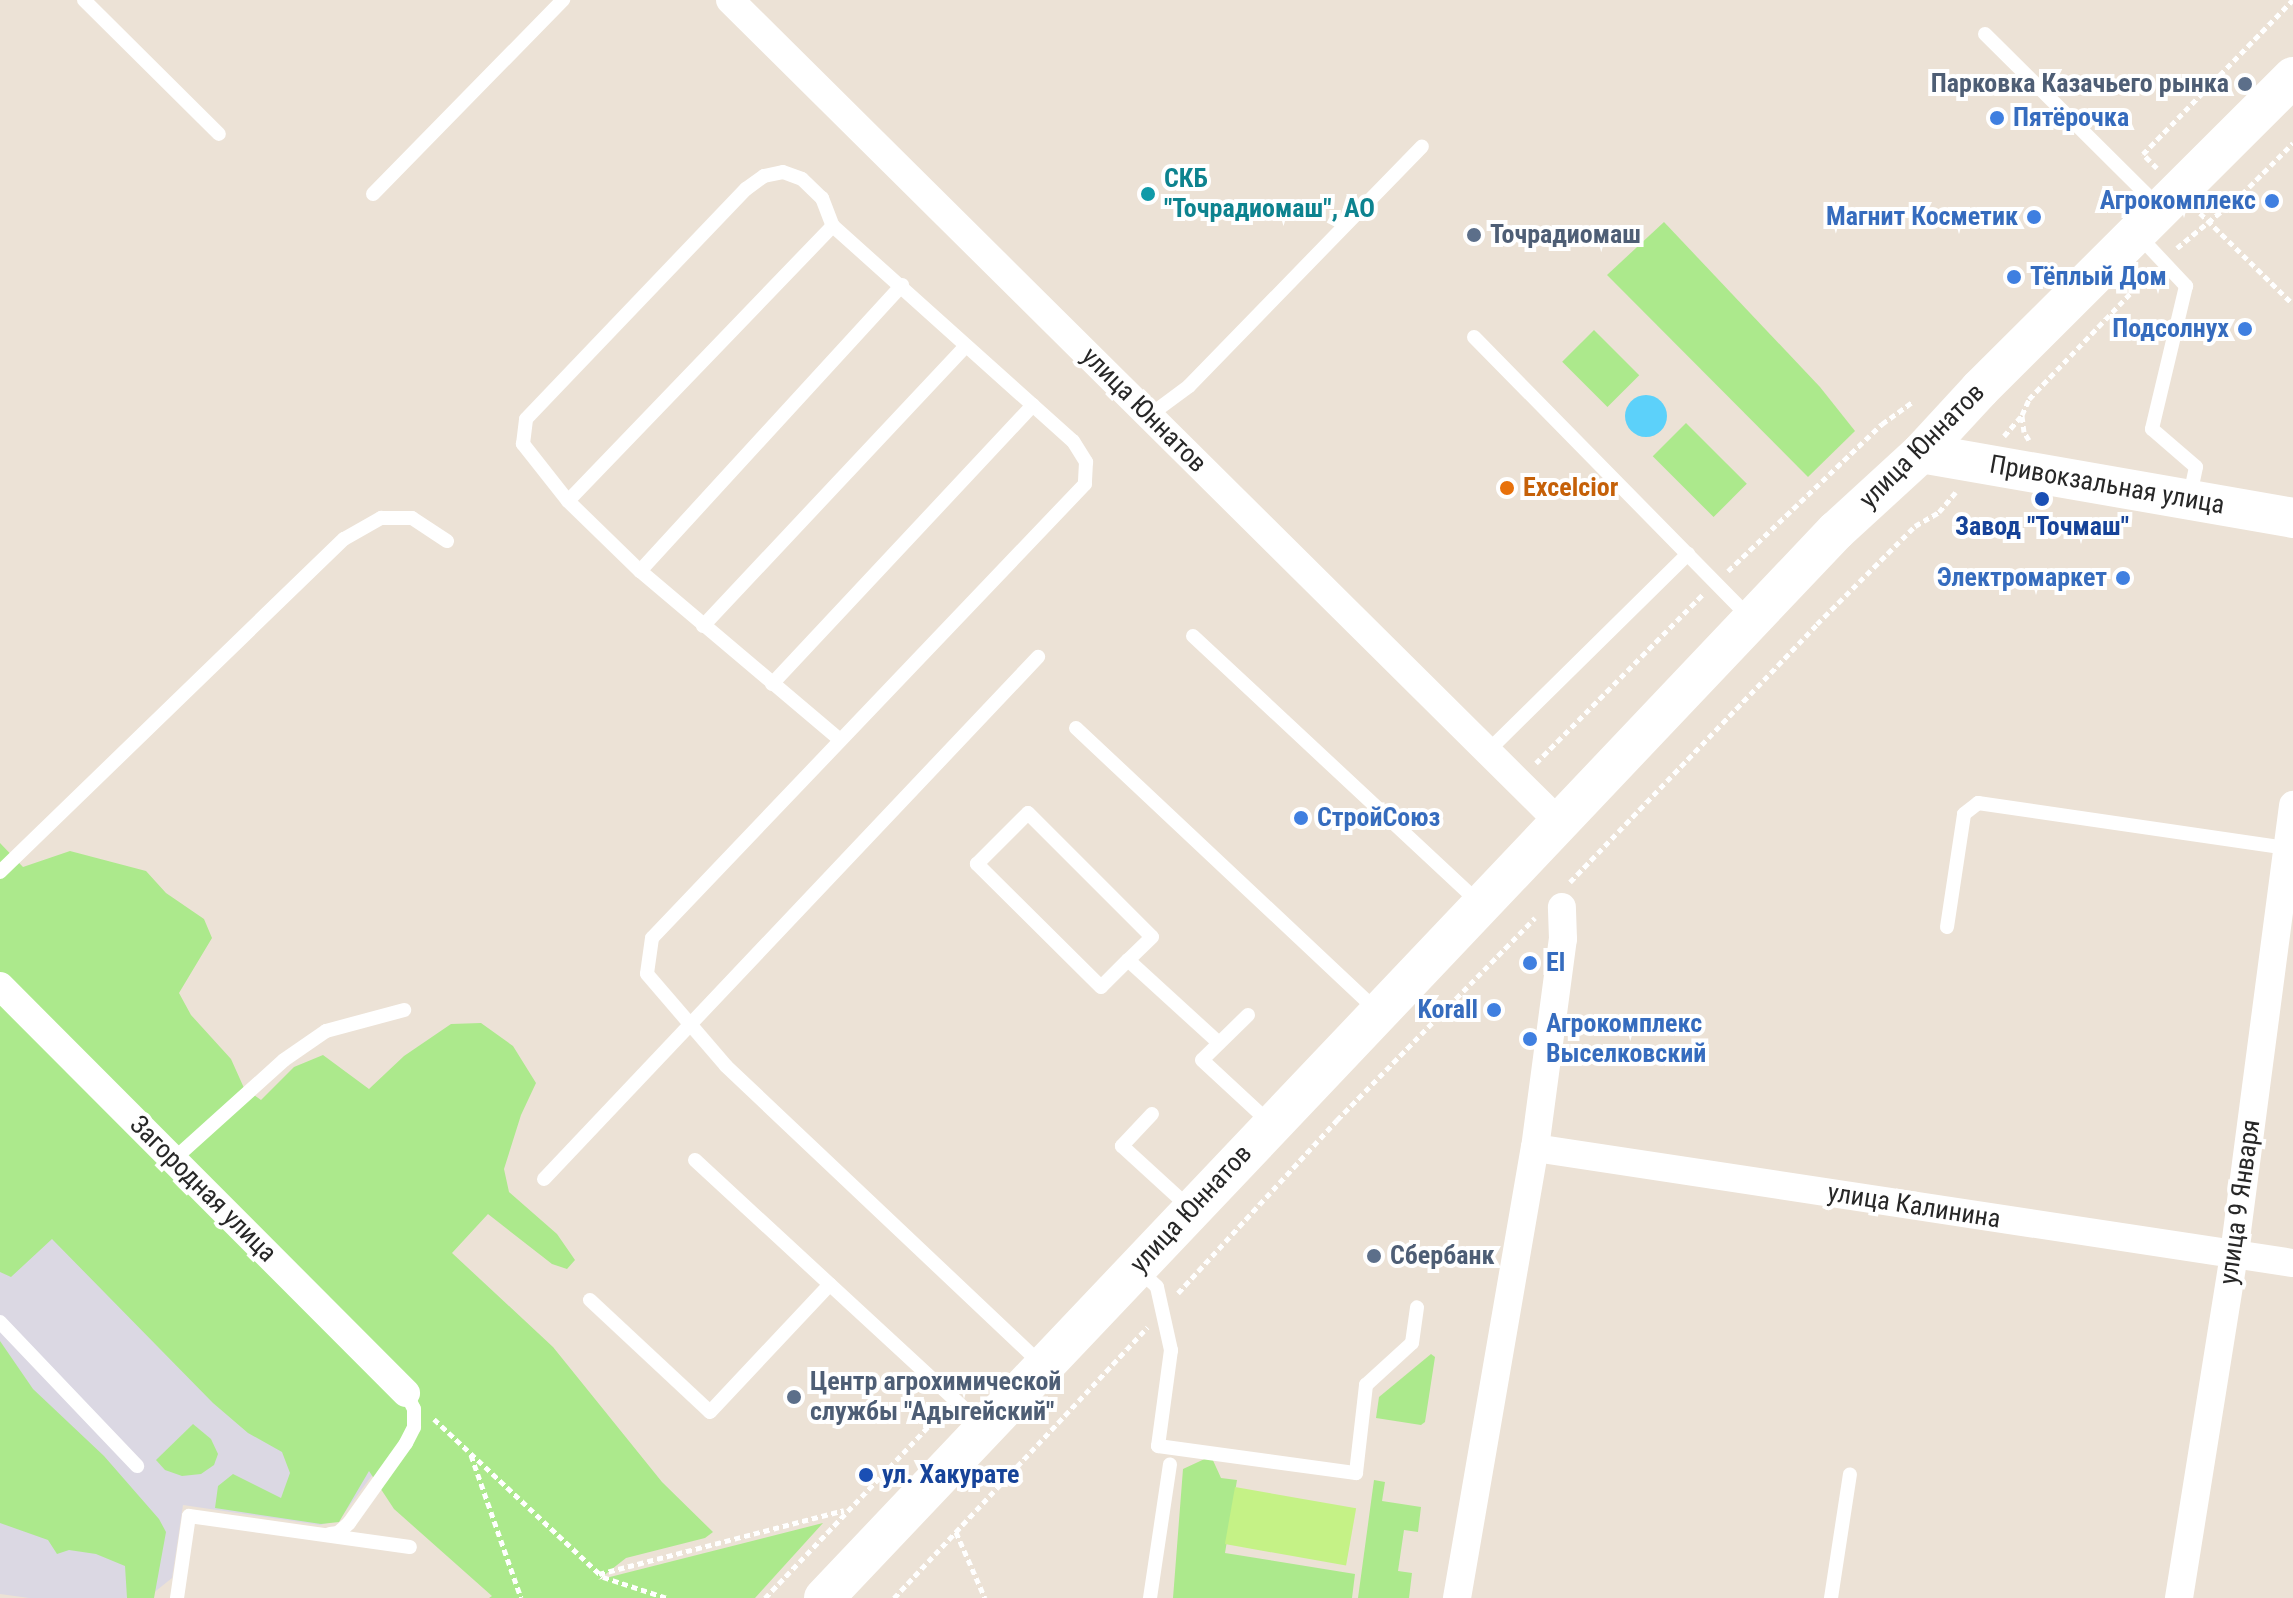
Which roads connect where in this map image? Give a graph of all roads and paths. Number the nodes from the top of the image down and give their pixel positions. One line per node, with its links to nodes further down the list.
1 (84, 0): 6 (lane)
2 (563, 0): 8 (lane)
3 (730, 0): 15 (street, улица Юннатов)
4 (1985, 34): 9 (lane)
5 (2293, 77): 9 (main road, улица Юннатов)
6 (219, 134)
7 (1422, 146): 15 (lane)
8 (373, 194)
9 (2149, 222): 17 (main road, улица Юннатов); 19 (lane)
10 (833, 226): 11 (lane); 20 (lane); 20 (lane)
11 (902, 285): 13 (lane); 24 (lane)
12 (1474, 337): 23 (lane)
13 (966, 346): 14 (lane); 26 (lane)
14 (1033, 405): 29 (lane); 31 (lane)
15 (1150, 415): 32 (street, улица Юннатов)
16 (2022, 415): 18 (path)
17 (1921, 453): 18 (main road, Привокзальная улица); 25 (main road, улица Юннатов)
18 (1982, 462): 19 (main road, Привокзальная улица); 37 (path)
19 (2189, 500): 21 (main road, Привокзальная улица)
20 (568, 501): 24 (lane)
21 (2293, 518)
22 (447, 541): 36 (lane)
23 (1688, 554): 25 (lane); 32 (lane)
24 (640, 571): 26 (lane)
25 (1751, 619): 34 (main road, улица Юннатов)
26 (703, 626): 29 (lane)
27 (1193, 636): 38 (lane)
28 (1038, 657): 45 (lane)
29 (772, 684): 31 (lane)
30 (1076, 728): 43 (lane)
31 (839, 739): 45 (lane)
32 (1488, 751): 34 (street, улица Юннатов)
33 (2293, 805): 35 (street, улица 9 Января)
34 (1558, 821): 38 (main road, улица Юннатов)
35 (2286, 848): 39 (lane); 54 (street, улица 9 Января)
36 (0, 872)
37 (1556, 902): 49 (street); 60 (path)
38 (1479, 903): 43 (main road, улица Юннатов)
39 (1947, 927)
40 (1128, 960): 40 (lane); 46 (lane)
41 (0, 986): 50 (street, Загородная улица)
42 (404, 1010): 50 (lane)
43 (1377, 1012): 48 (main road, улица Юннатов)
44 (1248, 1015): 46 (lane)
45 (689, 1023): 52 (lane); 62 (lane)
46 (1219, 1043): 48 (lane)
47 (1152, 1114): 53 (lane)
48 (1271, 1124): 53 (main road, улица Юннатов)
49 (1535, 1148): 54 (street, улица Калинина); 83 (street)
50 (173, 1160): 63 (street, Загородная улица)
51 (695, 1160): 57 (lane)
52 (544, 1179)
53 (1191, 1209): 56 (main road, улица Юннатов)
54 (2234, 1254): 55 (street, улица Калинина); 85 (street, улица 9 Января)
55 (2293, 1263)
56 (1136, 1267): 60 (lane); 62 (main road, улица Юннатов)
57 (830, 1284): 58 (lane); 64 (lane)
58 (590, 1300)
59 (1417, 1307): 60 (lane)
60 (1163, 1311): 71 (path)
61 (0, 1322): 68 (lane)
62 (1044, 1366): 65 (main road, улица Юннатов)
63 (406, 1393): 66 (path); 72 (lane)
64 (954, 1400): 65 (lane); 70 (path)
65 (985, 1428): 79 (main road, улица Юннатов)
66 (470, 1452): 74 (path); 76 (path)
67 (1170, 1464): 82 (lane)
68 (137, 1466)
69 (1850, 1474): 84 (lane)
70 (845, 1510): 74 (path); 78 (path)
71 (956, 1532): 80 (path); 81 (path)
72 (320, 1534): 73 (lane); 75 (lane)
73 (410, 1547)
74 (599, 1574): 77 (path)
75 (177, 1598)
76 (521, 1598)
77 (667, 1598)
78 (765, 1598)
79 (824, 1598)
80 (894, 1598)
81 (985, 1598)
82 (1150, 1598)
83 (1457, 1598)
84 (1831, 1598)
85 (2179, 1598)

